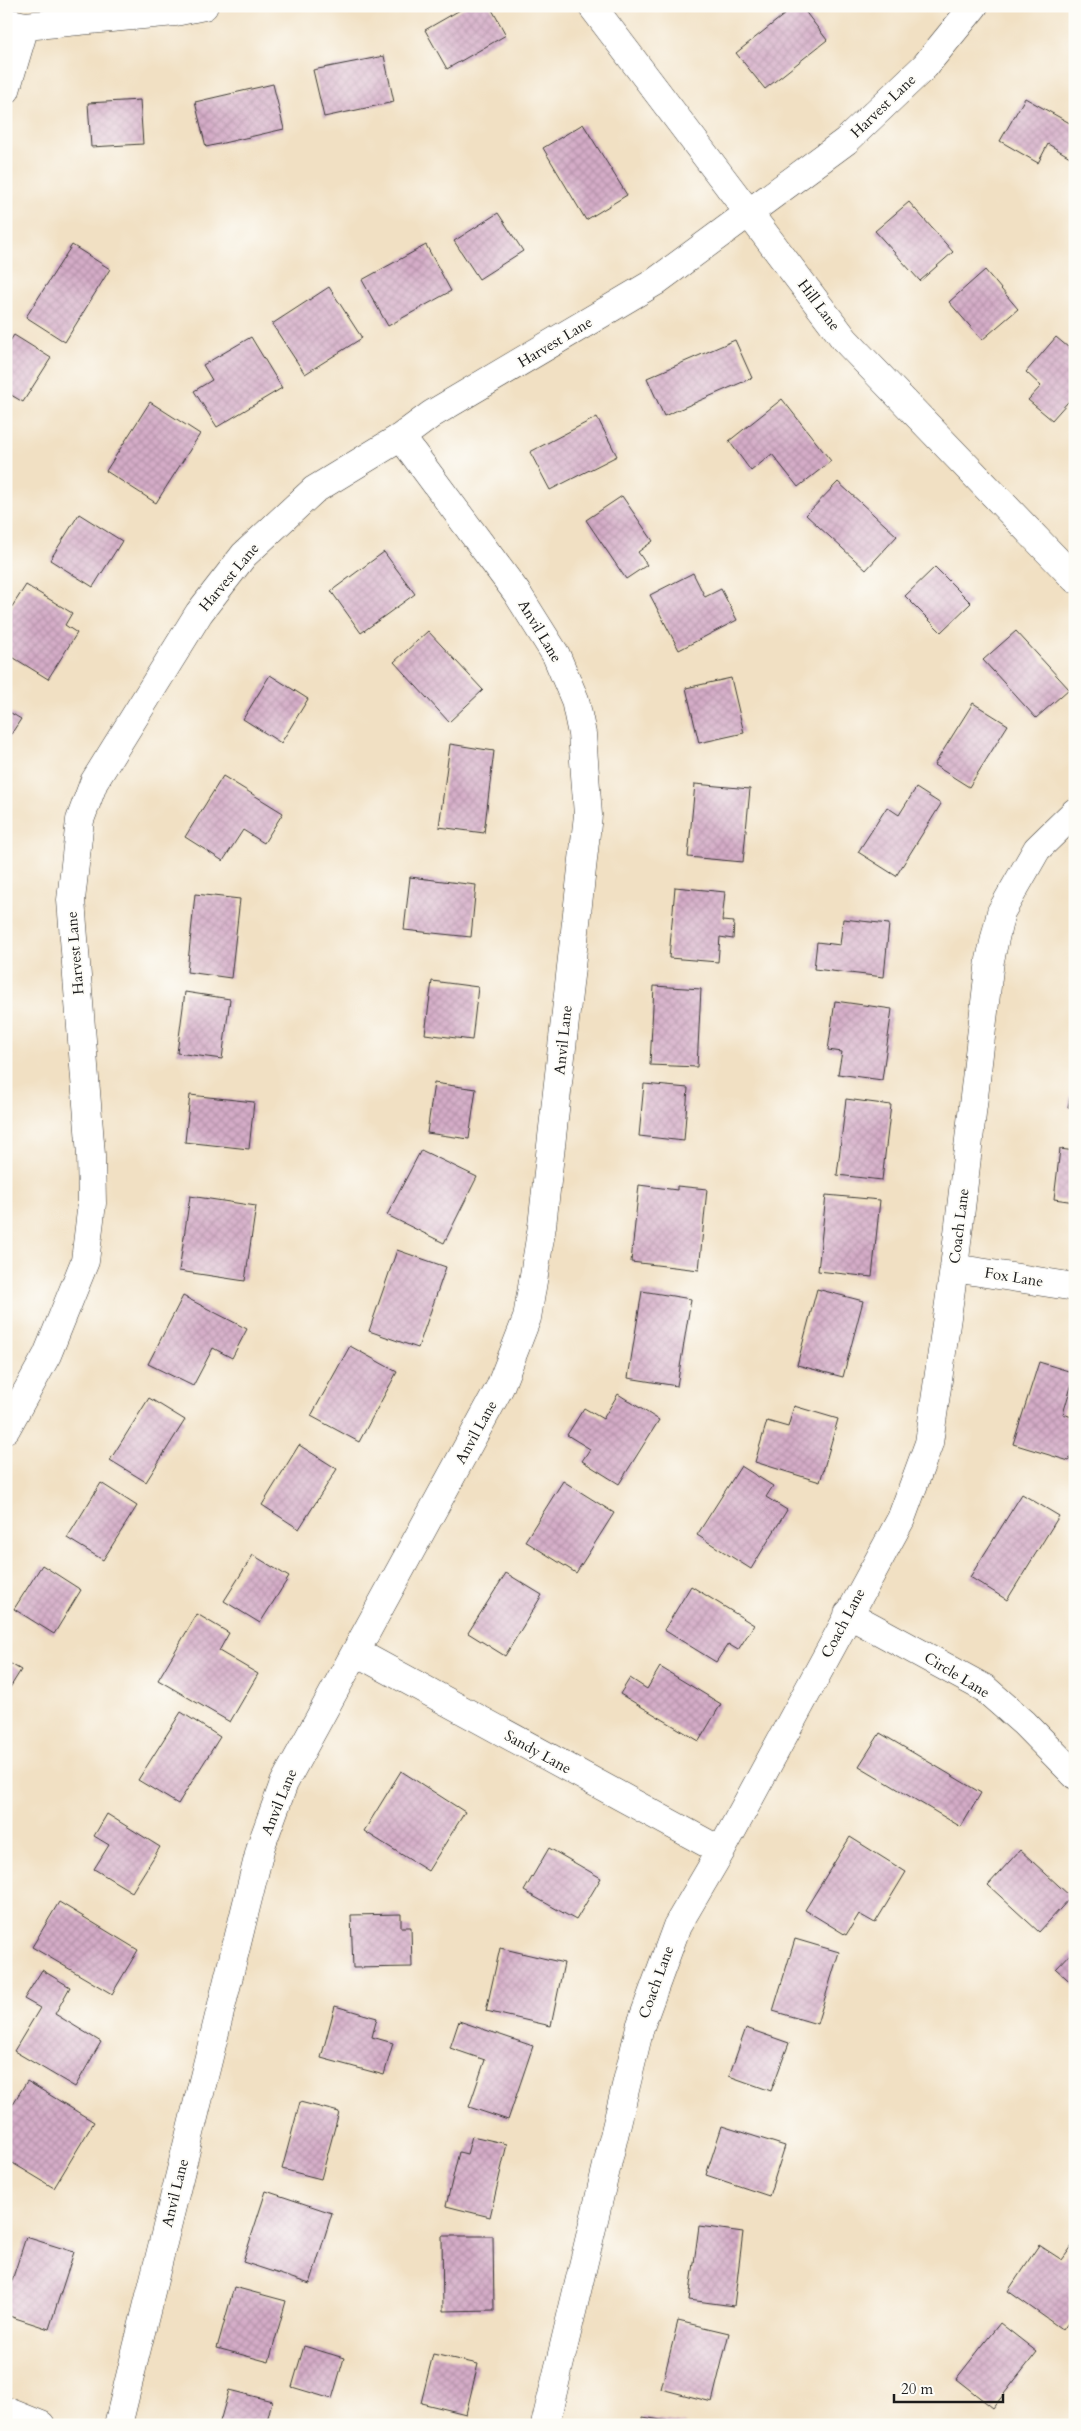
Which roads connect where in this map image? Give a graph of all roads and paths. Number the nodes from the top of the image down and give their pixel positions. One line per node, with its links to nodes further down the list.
1 (204, 6): 4 (street)
2 (592, 6): 6 (street, Hill Lane)
3 (974, 6): 6 (street, Harvest Lane)
4 (16, 24): 5 (street)
5 (6, 90)
6 (749, 213): 7 (street, Harvest Lane); 8 (street, Hill Lane)
7 (402, 437): 12 (street, Harvest Lane); 14 (street, Anvil Lane)
8 (1075, 579)
9 (1075, 812): 10 (street, Coach Lane)
10 (954, 1268): 11 (street, Fox Lane); 13 (street, Coach Lane)
11 (1075, 1287)
12 (6, 1429)
13 (848, 1614): 15 (street, Circle Lane); 16 (street, Coach Lane)
14 (356, 1652): 16 (street, Sandy Lane); 19 (street, Anvil Lane)
15 (1075, 1775)
16 (721, 1852): 20 (street, Coach Lane)
17 (6, 2411): 18 (street)
18 (41, 2425)
19 (118, 2425)
20 (545, 2425)

